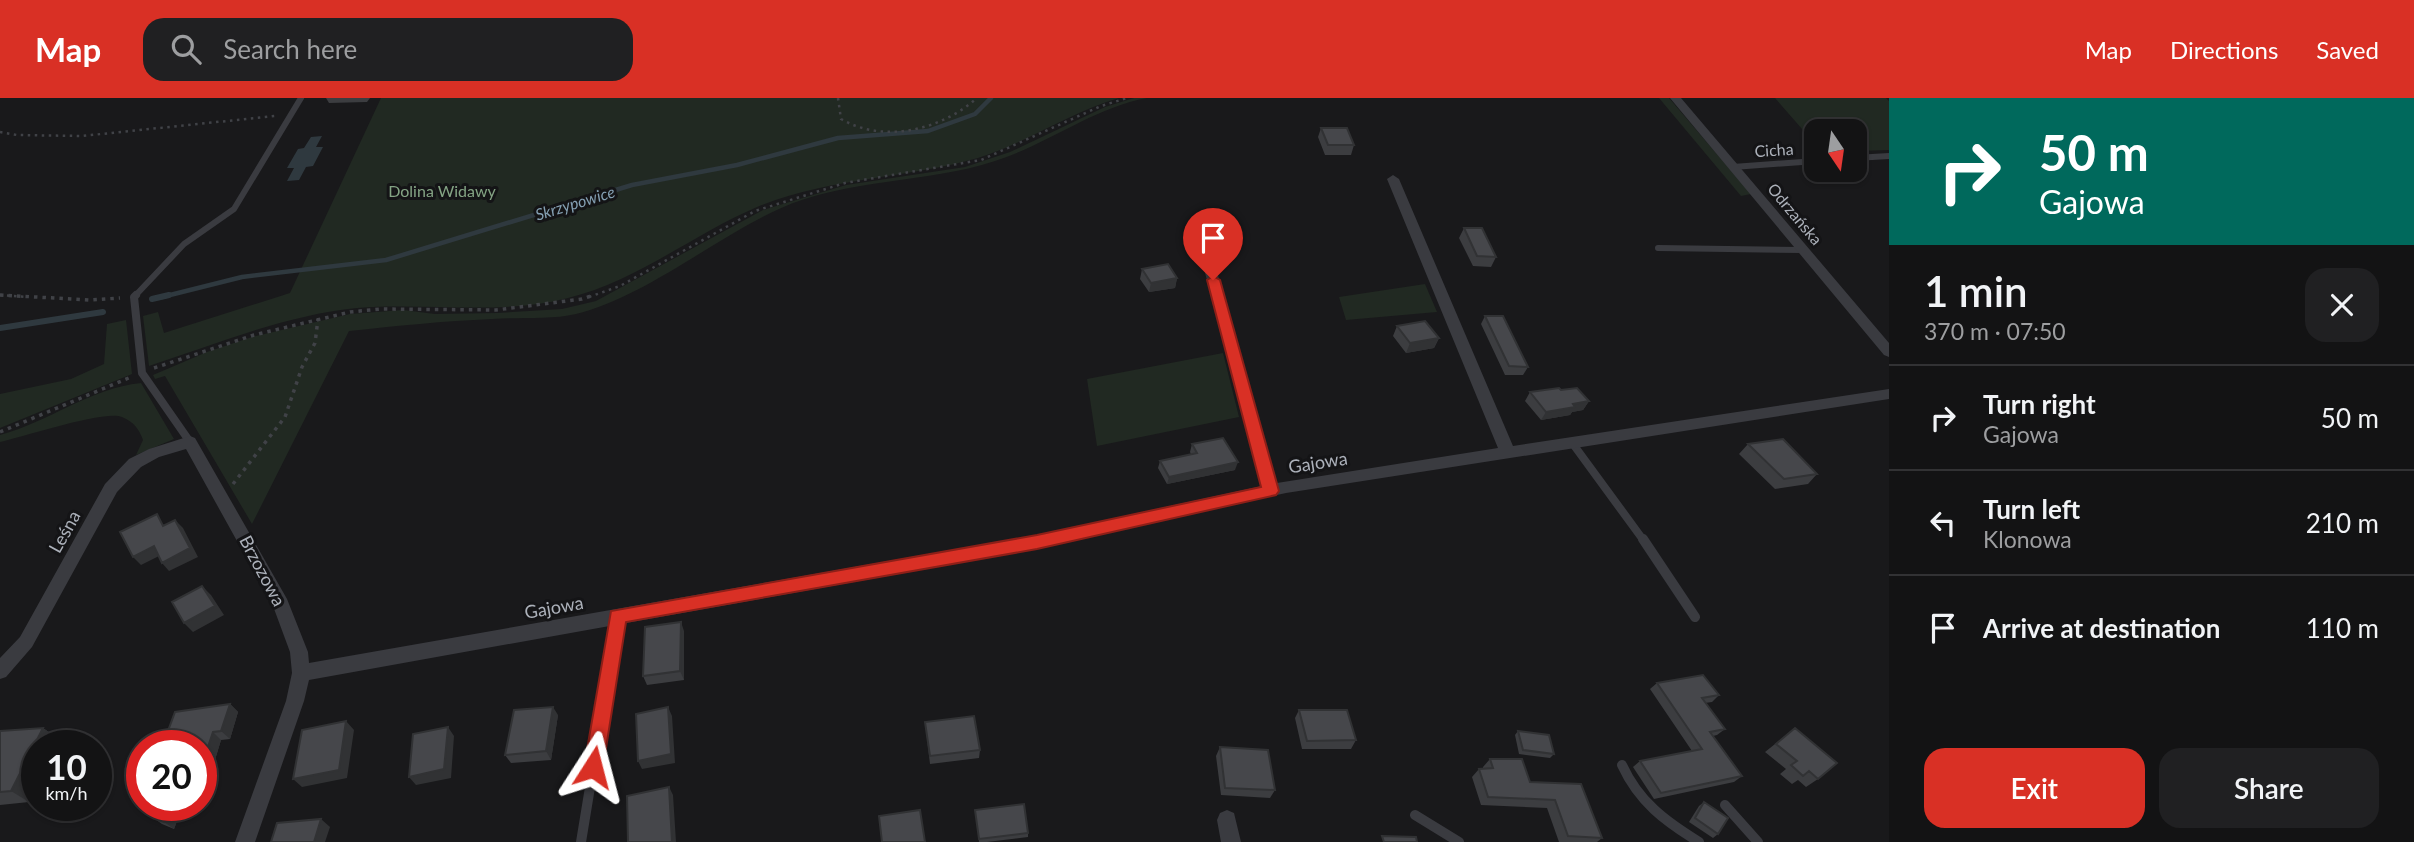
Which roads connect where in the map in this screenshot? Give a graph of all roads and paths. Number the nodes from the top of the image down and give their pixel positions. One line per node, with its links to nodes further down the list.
1 (301, 98): 6 (lane)
2 (838, 98): 3 (path)
3 (977, 98)
4 (1128, 98): 18 (path)
5 (1675, 98): 11 (street, Odrzańska)
6 (291, 114): 7 (path); 17 (lane)
7 (0, 132)
8 (1889, 156): 9 (lane)
9 (1867, 157)
10 (1804, 162): 11 (lane, Cicha)
11 (1733, 167): 14 (street, Odrzańska)
12 (1394, 179): 25 (street)
13 (1658, 248): 14 (lane)
14 (1802, 250): 19 (street, Odrzańska)
15 (1206, 254): 26 (street)
16 (0, 295): 17 (path)
17 (134, 297): 20 (lane, Brzozowa)
18 (318, 319): 20 (path); 27 (path)
19 (1889, 352)
20 (142, 373): 22 (path); 23 (lane, Brzozowa)
21 (1889, 394): 24 (street, Gajowa)
22 (0, 432)
23 (190, 442): 27 (street, Brzozowa); 30 (street, Leśna)
24 (1573, 444): 25 (street, Gajowa); 29 (lane)
25 (1508, 453): 26 (street, Gajowa)
26 (1271, 491): 28 (street, Gajowa)
27 (223, 500): 31 (street, Brzozowa)
28 (618, 616): 31 (street, Gajowa); 37 (lane)
29 (1695, 617)
30 (0, 671)
31 (301, 673): 36 (street, Brzozowa)
32 (1622, 765): 40 (lane)
33 (1725, 805): 41 (lane)
34 (1415, 815): 39 (lane)
35 (1227, 820): 38 (street)
36 (245, 842)
37 (581, 842)
38 (1231, 842)
39 (1459, 842)
40 (1699, 842)
41 (1758, 842)

